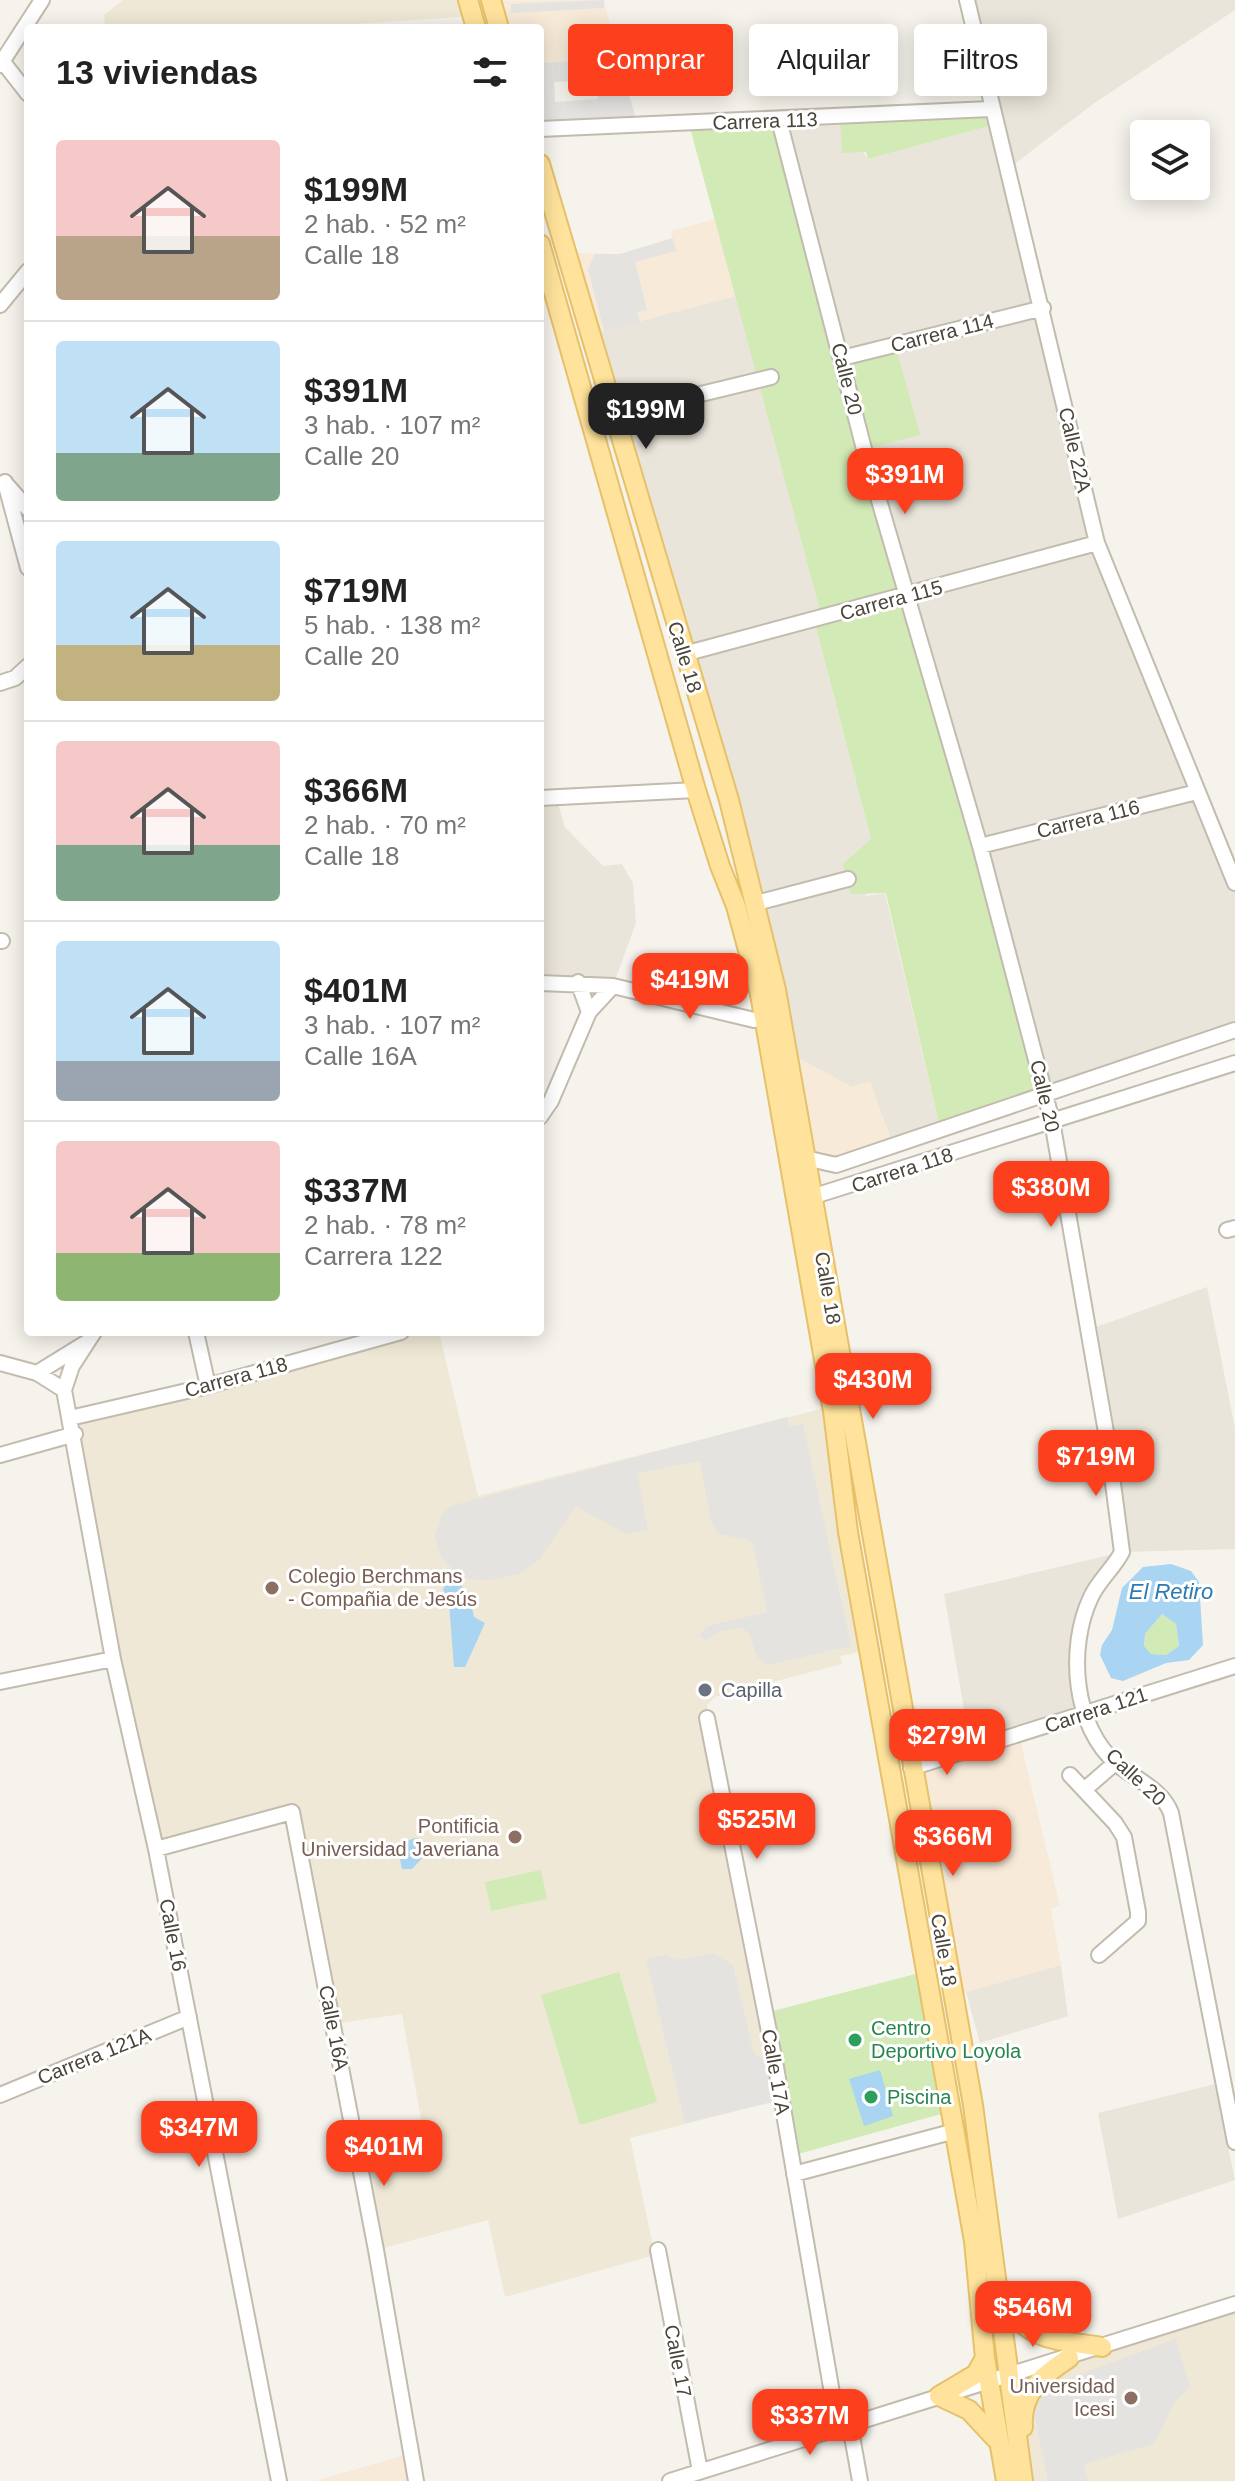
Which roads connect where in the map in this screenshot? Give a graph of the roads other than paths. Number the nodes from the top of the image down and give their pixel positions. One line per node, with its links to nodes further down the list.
1 (42, 0): 6 (street)
2 (468, 0): 7 (main road)
3 (491, 0): 4 (street); 8 (main road)
4 (506, 0)
5 (967, 0): 12 (street, Calle 22A)
6 (27, 24)
7 (475, 24)
8 (498, 24)
9 (24, 28): 10 (street)
10 (1, 64): 11 (street)
11 (24, 90)
12 (990, 109): 13 (street, Carrera 113); 19 (street, Calle 22A)
13 (779, 120): 14 (street, Carrera 113); 20 (street, Calle 20)
14 (544, 129)
15 (544, 178): 22 (main road, Calle 18)
16 (544, 258): 31 (main road, Calle 18)
17 (24, 276): 18 (street)
18 (0, 305)
19 (1043, 308): 20 (street, Carrera 114); 25 (street, Calle 22A)
20 (842, 358): 27 (street, Calle 20)
21 (771, 377): 22 (street)
22 (614, 415): 28 (main road, Calle 18)
23 (2, 479): 24 (street); 26 (street)
24 (24, 504)
25 (1097, 543): 27 (street, Carrera 115); 32 (street, Calle 22A)
26 (24, 554)
27 (909, 595): 28 (street, Carrera 115); 34 (street, Calle 20)
28 (684, 654): 37 (main road, Calle 18)
29 (24, 670): 30 (street)
30 (0, 683)
31 (696, 790): 33 (street); 42 (main road, Calle 18)
32 (1197, 792): 34 (street, Carrera 116); 36 (street, Calle 22A)
33 (544, 798)
34 (980, 846): 45 (street, Calle 20)
35 (848, 879): 37 (street)
36 (1235, 883)
37 (756, 903): 42 (main road, Calle 18)
38 (578, 982): 39 (street); 40 (street); 41 (street)
39 (544, 983)
40 (613, 986): 41 (street); 42 (street)
41 (589, 1012): 46 (street)
42 (772, 1015): 49 (main road, Calle 18)
43 (1235, 1030): 45 (street)
44 (1235, 1063): 47 (street, Carrera 118)
45 (1045, 1094): 47 (street, Calle 20); 48 (street)
46 (544, 1111)
47 (1052, 1121): 49 (street, Carrera 118); 63 (street, Calle 20)
48 (814, 1160)
49 (804, 1199): 66 (main road, Calle 18); 74 (main road, Calle 18)
50 (197, 1336): 55 (street)
51 (387, 1336): 55 (street, Carrera 118)
52 (90, 1337): 54 (street); 56 (street)
53 (0, 1363): 54 (street)
54 (37, 1373): 56 (street)
55 (208, 1386): 57 (street, Carrera 118)
56 (64, 1390): 57 (street, Calle 16)
57 (70, 1418): 58 (street, Calle 16)
58 (75, 1434): 59 (street); 60 (street, Calle 16)
59 (0, 1455)
60 (113, 1659): 62 (street); 69 (street, Calle 16)
61 (1235, 1666): 63 (street, Carrera 121)
62 (0, 1682)
63 (1085, 1714): 65 (street, Calle 20); 66 (street, Carrera 121)
64 (707, 1718): 76 (street, Calle 17A)
65 (1115, 1763): 68 (street); 72 (street, Calle 20)
66 (911, 1768): 78 (main road, Calle 18)
67 (1070, 1775): 68 (street)
68 (1084, 1790): 70 (street)
69 (156, 1849): 71 (street, Calle 16); 90 (street, Calle 16A)
70 (1099, 1955)
71 (189, 2017): 73 (street, Carrera 121A); 89 (street, Calle 16)
72 (1229, 2066): 75 (street, Calle 20)
73 (0, 2095)
74 (955, 2131): 76 (street); 81 (main road, Calle 18)
75 (1235, 2142)
76 (794, 2174): 86 (street, Calle 17A)
77 (658, 2250): 88 (street, Calle 17)
78 (998, 2290): 80 (main road); 83 (main road, Calle 18)
79 (1235, 2304): 80 (street)
80 (1102, 2347): 82 (street)
81 (985, 2358): 84 (main road, Calle 18); 85 (main road)
82 (1069, 2358): 83 (street); 95 (main road)
83 (1008, 2376): 84 (street); 94 (main road, Calle 18)
84 (989, 2382): 85 (street); 87 (main road, Calle 18)
85 (939, 2396): 86 (street); 87 (main road)
86 (844, 2426): 88 (street); 92 (street, Calle 17A)
87 (998, 2443): 93 (main road, Calle 18)
88 (700, 2471): 91 (street)
89 (279, 2481)
90 (416, 2481)
91 (670, 2481)
92 (860, 2481)
93 (1006, 2481)
94 (1023, 2481)
95 (1029, 2481)

